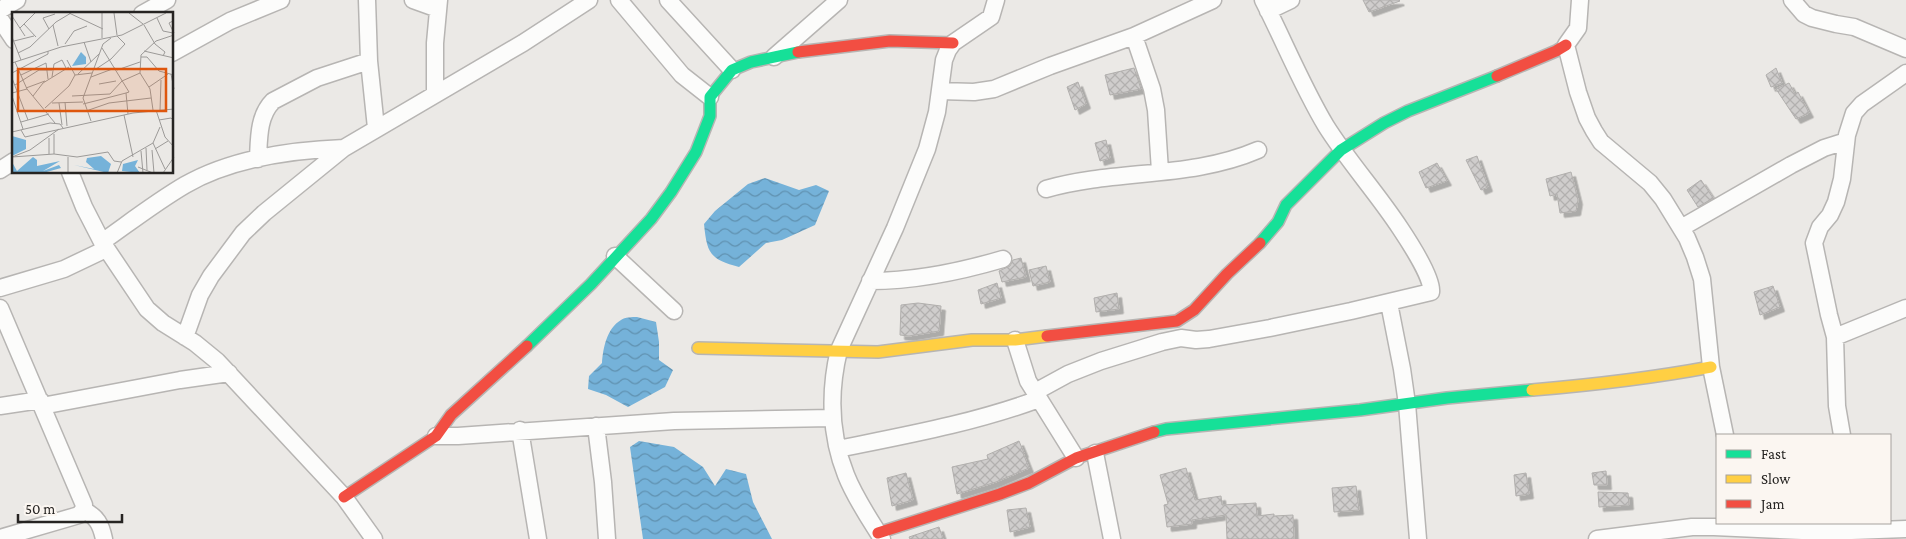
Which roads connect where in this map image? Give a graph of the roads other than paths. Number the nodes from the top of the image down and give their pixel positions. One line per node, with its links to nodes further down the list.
1 (17, 0): 17 (street)
2 (167, 0): 18 (street)
3 (281, 0): 25 (street)
4 (367, 0): 27 (street)
5 (413, 0): 15 (street)
6 (590, 0): 31 (street)
7 (619, 0): 32 (street)
8 (668, 0): 28 (street)
9 (838, 0): 26 (street)
10 (996, 0): 22 (street)
11 (1213, 0): 20 (street)
12 (1291, 0): 16 (street)
13 (1580, 0): 23 (street)
14 (1792, 0): 24 (street)
15 (439, 4): 31 (street)
16 (1265, 5): 37 (street)
17 (0, 10)
18 (146, 12)
19 (0, 19): 21 (street)
20 (1134, 36): 30 (street); 41 (street)
21 (12, 37)
22 (953, 43): 26 (street); 30 (street)
23 (1566, 45): 37 (street); 44 (street)
24 (1906, 49)
25 (174, 53)
26 (774, 56): 28 (street)
27 (369, 61): 33 (street); 38 (street)
28 (732, 70): 32 (street)
29 (1906, 73): 34 (street)
30 (940, 91): 48 (street)
31 (435, 94): 33 (street)
32 (710, 97): 46 (street)
33 (376, 128): 35 (street)
34 (1846, 141): 44 (street); 56 (street)
35 (344, 148): 38 (street); 55 (street)
36 (1258, 150): 41 (street)
37 (1342, 150): 50 (street); 54 (street)
38 (258, 159): 45 (street)
39 (12, 162): 40 (street)
40 (0, 170)
41 (1160, 171): 43 (street)
42 (71, 174): 45 (street)
43 (1046, 189)
44 (1681, 228): 61 (street)
45 (104, 245): 49 (street); 55 (street)
46 (616, 256): 53 (street); 72 (street)
47 (1003, 259): 48 (street)
48 (870, 281): 60 (street)
49 (0, 288)
50 (1389, 303): 57 (street); 65 (street)
51 (0, 308): 64 (street)
52 (1906, 308): 56 (street)
53 (674, 312)
54 (1177, 321): 57 (street); 58 (street)
55 (185, 337): 62 (street)
56 (1835, 337): 71 (street)
57 (1181, 338): 63 (street)
58 (1015, 340): 60 (street); 63 (street)
59 (698, 348): 60 (street)
60 (840, 350): 67 (street)
61 (1711, 366): 65 (street); 70 (street)
62 (229, 374): 64 (street); 76 (street)
63 (1037, 395): 73 (street); 75 (street)
64 (41, 403): 66 (street); 77 (street)
65 (1407, 404): 74 (street); 89 (street)
66 (0, 406)
67 (832, 418): 68 (street); 73 (street)
68 (596, 426): 69 (street); 87 (street)
69 (520, 430): 72 (street); 86 (street)
70 (1725, 434)
71 (1842, 434)
72 (436, 436): 76 (street)
73 (838, 449): 82 (street)
74 (1095, 453): 75 (street); 88 (street)
75 (1076, 458): 82 (street)
76 (344, 497): 85 (street)
77 (83, 510): 83 (street); 84 (street)
78 (1743, 526): 81 (street); 90 (street)
79 (1826, 527): 80 (street); 81 (street)
80 (1906, 529)
81 (1778, 534)
82 (880, 536)
83 (0, 538)
84 (104, 539)
85 (374, 539)
86 (538, 539)
87 (607, 539)
88 (1112, 539)
89 (1418, 539)
90 (1597, 539)

